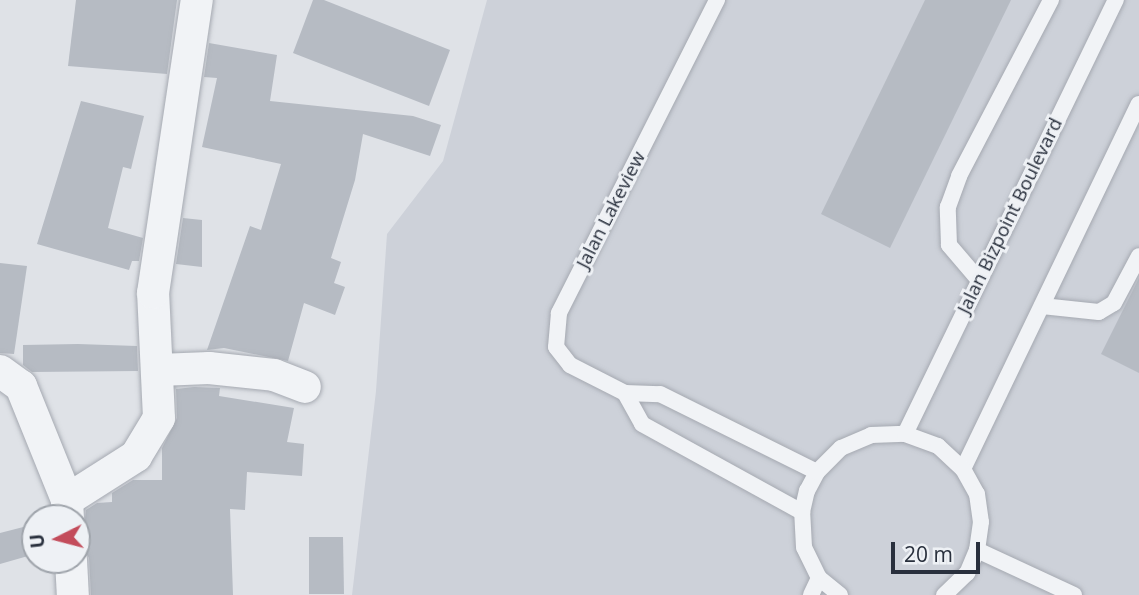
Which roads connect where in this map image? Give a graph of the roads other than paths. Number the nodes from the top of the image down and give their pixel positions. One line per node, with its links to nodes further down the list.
1 (197, 0): 9 (street)
2 (717, 0): 12 (lane, Jalan Lakeview)
3 (1051, 0): 7 (lane)
4 (1116, 0): 7 (lane, Jalan Bizpoint Boulevard)
5 (1139, 104): 8 (lane)
6 (1139, 256): 8 (lane)
7 (978, 279): 13 (lane, Jalan Bizpoint Boulevard)
8 (1042, 306): 14 (lane)
9 (159, 370): 11 (street); 17 (street)
10 (0, 371): 16 (street)
11 (305, 387)
12 (625, 393): 15 (lane); 18 (lane)
13 (905, 434): 14 (lane); 15 (lane)
14 (963, 469): 19 (lane)
15 (817, 472): 18 (lane)
16 (66, 504)
17 (75, 504)
18 (802, 512): 21 (lane)
19 (977, 550): 22 (lane); 26 (lane)
20 (72, 574): 23 (street)
21 (819, 578): 24 (lane); 25 (lane)
22 (951, 594)
23 (73, 595)
24 (811, 595)
25 (840, 595)
26 (1074, 595)

